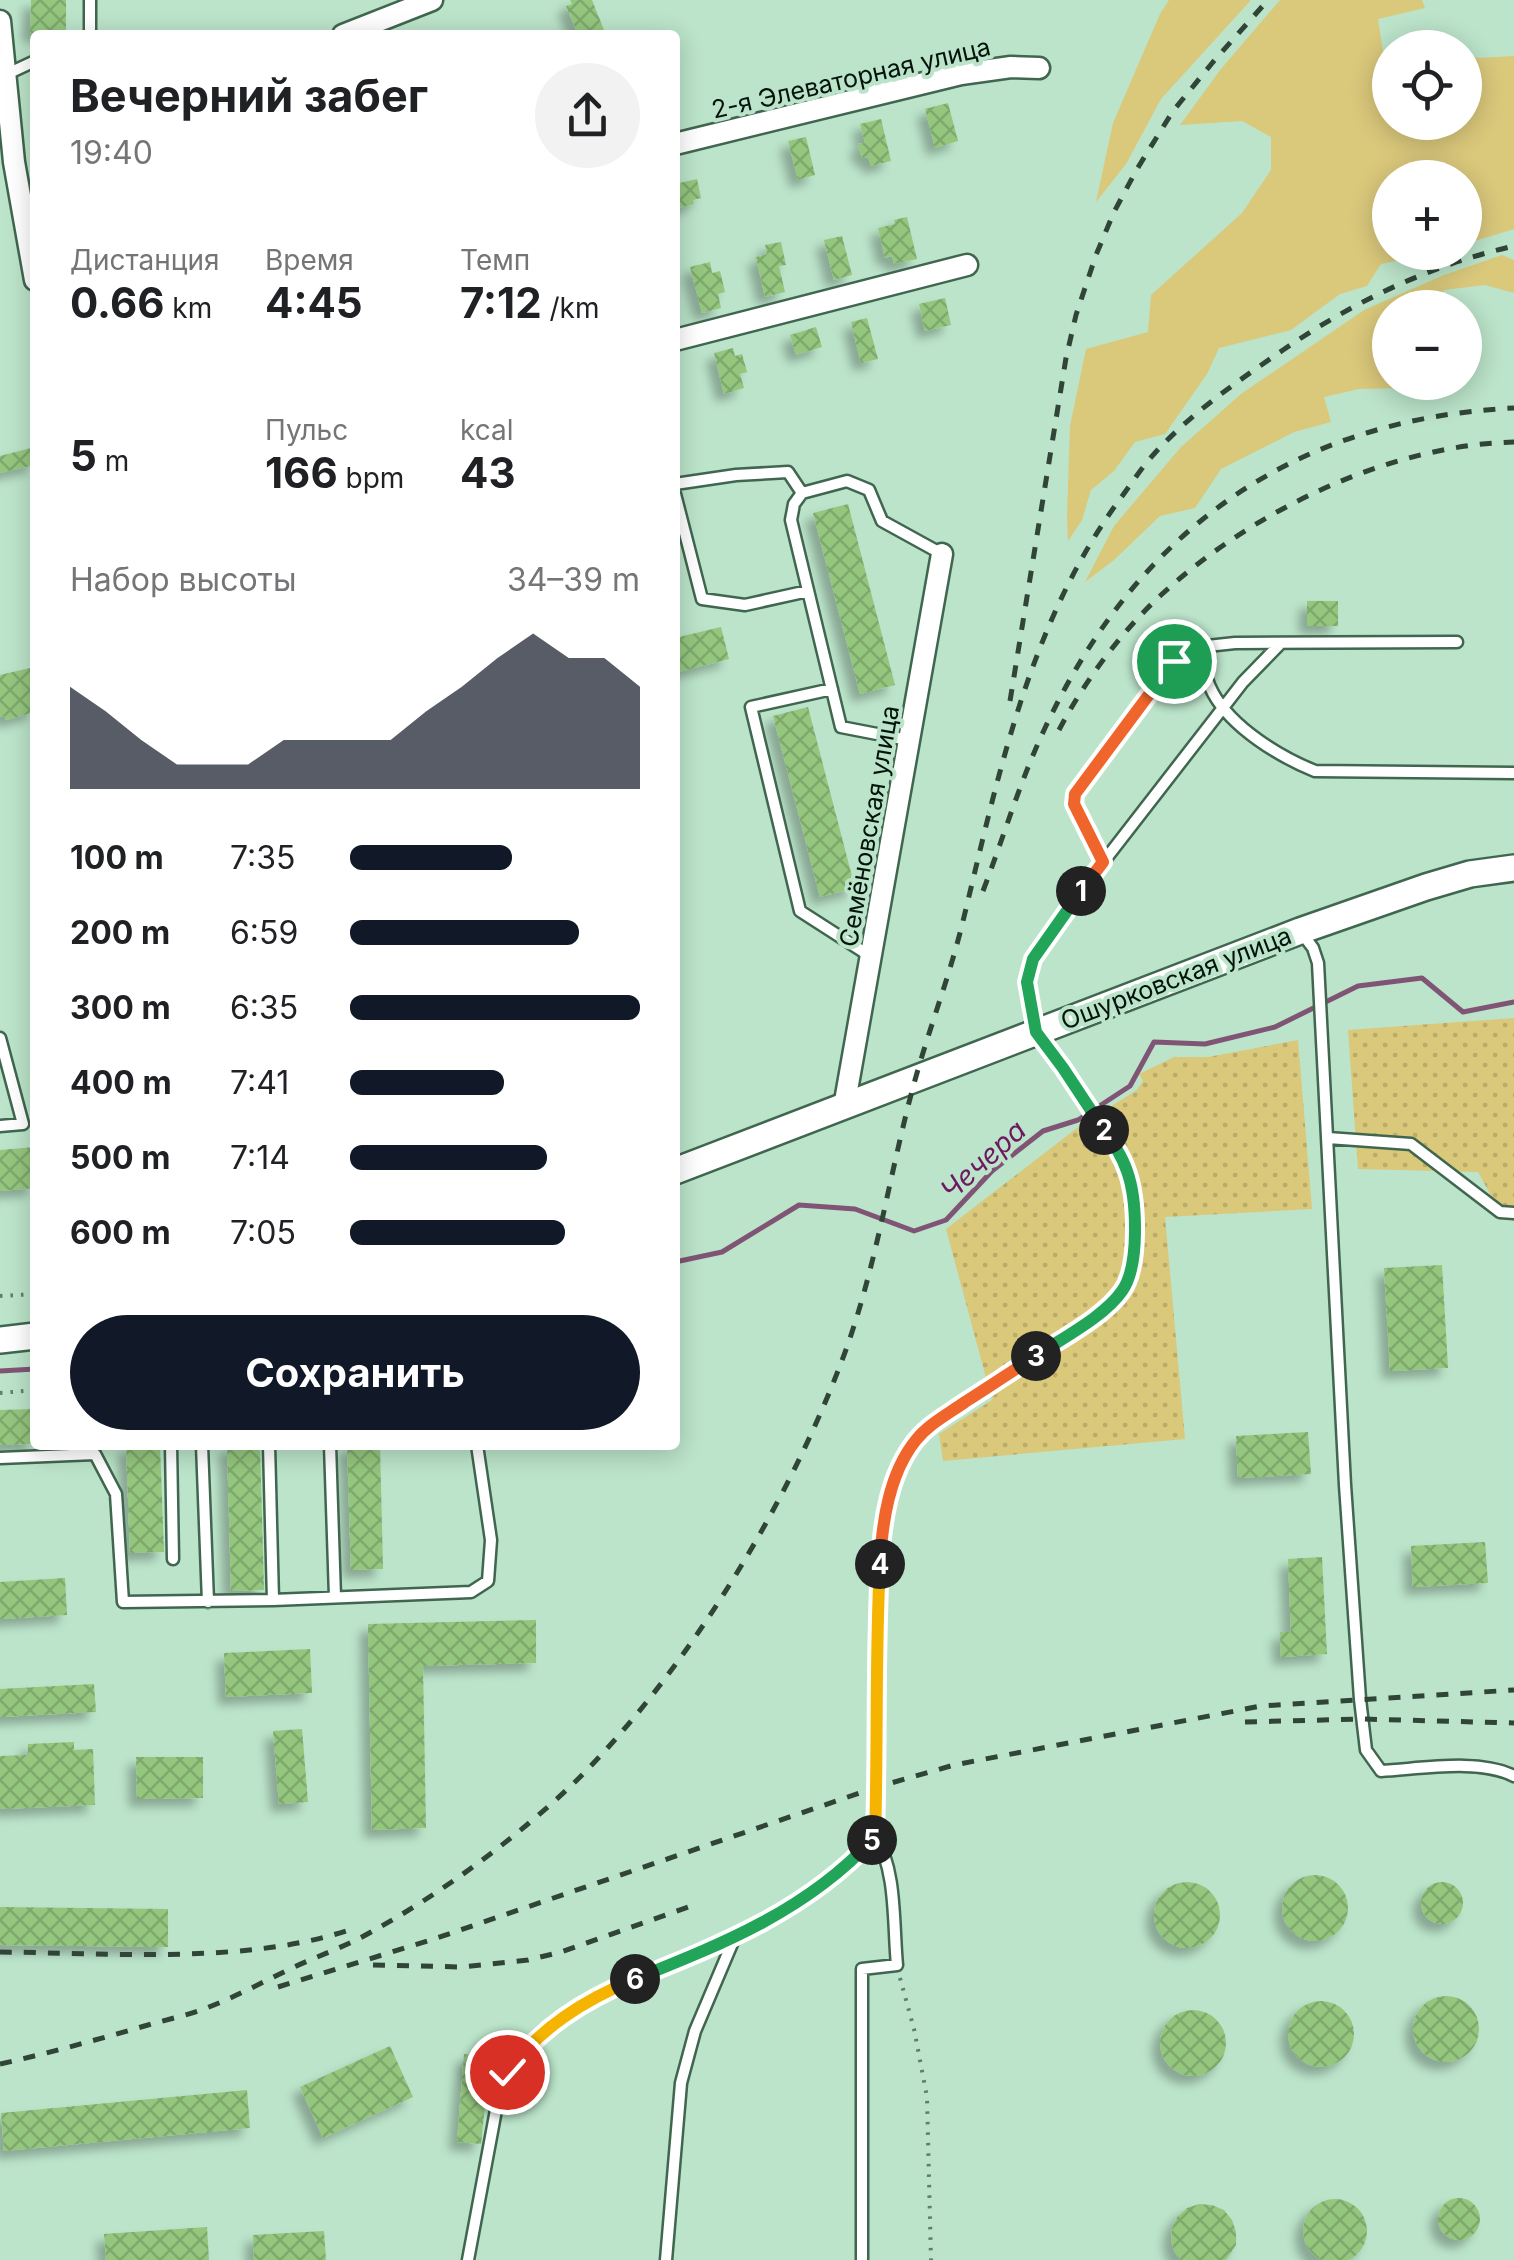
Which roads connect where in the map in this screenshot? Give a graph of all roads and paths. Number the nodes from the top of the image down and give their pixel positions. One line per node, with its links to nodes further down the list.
1 (90, 0): 4 (lane)
2 (432, 0): 5 (street)
3 (0, 22): 8 (street)
4 (90, 30)
5 (356, 30)
6 (30, 63): 8 (lane)
7 (1039, 68): 9 (street, 2-я Элеваторная улица)
8 (5, 75): 10 (street)
9 (680, 143)
10 (7, 162): 11 (street)
11 (30, 259)
12 (967, 265): 13 (street)
13 (680, 339)
14 (680, 483): 15 (lane)
15 (802, 492): 17 (lane); 18 (lane)
16 (680, 513): 18 (lane)
17 (942, 554): 24 (street, Семёновская улица)
18 (808, 590): 22 (lane)
19 (1456, 642): 20 (lane)
20 (1280, 643): 21 (lane); 23 (lane)
21 (1198, 647): 23 (lane); 26 (lane)
22 (832, 689): 24 (lane); 29 (lane)
23 (1223, 708): 25 (lane); 26 (lane)
24 (911, 741): 29 (street, Семёновская улица)
25 (1514, 773)
26 (1103, 862): 30 (lane)
27 (1514, 868): 28 (street, Ошурковская улица)
28 (1300, 931): 30 (street, Ошурковская улица); 35 (lane)
29 (871, 957): 32 (street, Семёновская улица)
30 (1036, 1032): 32 (street, Ошурковская улица); 56 (lane)
31 (0, 1038): 33 (lane)
32 (844, 1107): 36 (street, Ошурковская улица)
33 (29, 1122): 34 (lane)
34 (0, 1126)
35 (1328, 1138): 37 (lane); 55 (lane)
36 (680, 1169)
37 (1514, 1213)
38 (30, 1294): 39 (path)
39 (0, 1296)
40 (30, 1337): 41 (street)
41 (0, 1340)
42 (30, 1390): 43 (path)
43 (0, 1393)
44 (95, 1450): 50 (lane); 54 (lane)
45 (170, 1450): 51 (lane)
46 (202, 1450): 54 (lane)
47 (268, 1450): 53 (lane)
48 (330, 1450): 52 (lane)
49 (477, 1450): 52 (lane)
50 (0, 1458)
51 (174, 1558)
52 (335, 1597): 53 (lane)
53 (273, 1600): 54 (lane)
54 (208, 1602)
55 (1514, 1776)
56 (875, 1836): 57 (lane); 58 (lane)
57 (734, 1938): 59 (lane); 60 (lane)
58 (897, 1966): 61 (lane); 62 (path)
59 (468, 2260)
60 (666, 2260)
61 (862, 2260)
62 (931, 2260)

